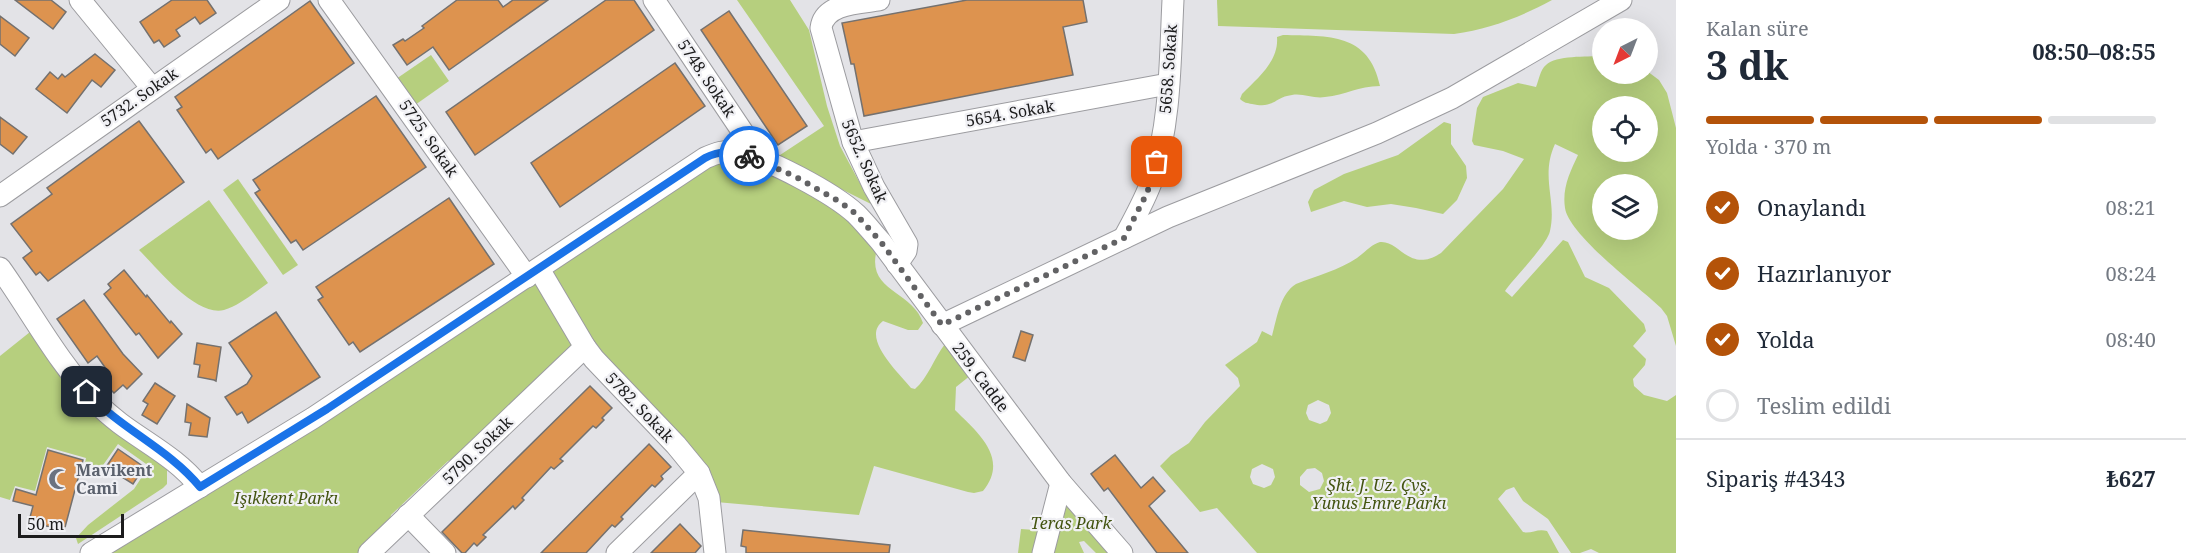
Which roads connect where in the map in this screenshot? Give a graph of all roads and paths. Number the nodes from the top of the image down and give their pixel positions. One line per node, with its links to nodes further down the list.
1 (80, 0): 9 (street)
2 (279, 0): 9 (street, 5732. Sokak)
3 (329, 0): 16 (street, 5725. Sokak)
4 (654, 0): 11 (street, 5748. Sokak)
5 (879, 0): 10 (street, 5652. Sokak)
6 (1173, 0): 8 (street, 5658. Sokak)
7 (1622, 0): 13 (street)
8 (1168, 84): 10 (street, 5654. Sokak); 13 (street, 5658. Sokak)
9 (152, 88): 12 (street, 5732. Sokak)
10 (853, 142): 14 (street, 5652. Sokak)
11 (756, 158): 14 (street, 259. Cadde); 16 (street, 259. Cadde)
12 (0, 196)
13 (1124, 238): 17 (street)
14 (897, 264): 17 (street, 259. Cadde)
15 (0, 268): 21 (street)
16 (533, 273): 18 (street, 5782. Sokak); 21 (street, 259. Cadde)
17 (942, 325): 20 (street, 259. Cadde)
18 (585, 347): 19 (street, 5782. Sokak); 22 (street, 5790. Sokak)
19 (699, 473): 26 (street); 27 (street, 5782. Sokak)
20 (1061, 483): 28 (street); 29 (street, 259. Cadde)
21 (200, 487): 23 (street, 259. Cadde)
22 (408, 515): 24 (street, 5790. Sokak); 25 (street)
23 (91, 553)
24 (369, 553)
25 (445, 553)
26 (617, 553)
27 (715, 553)
28 (1043, 553)
29 (1122, 553)

